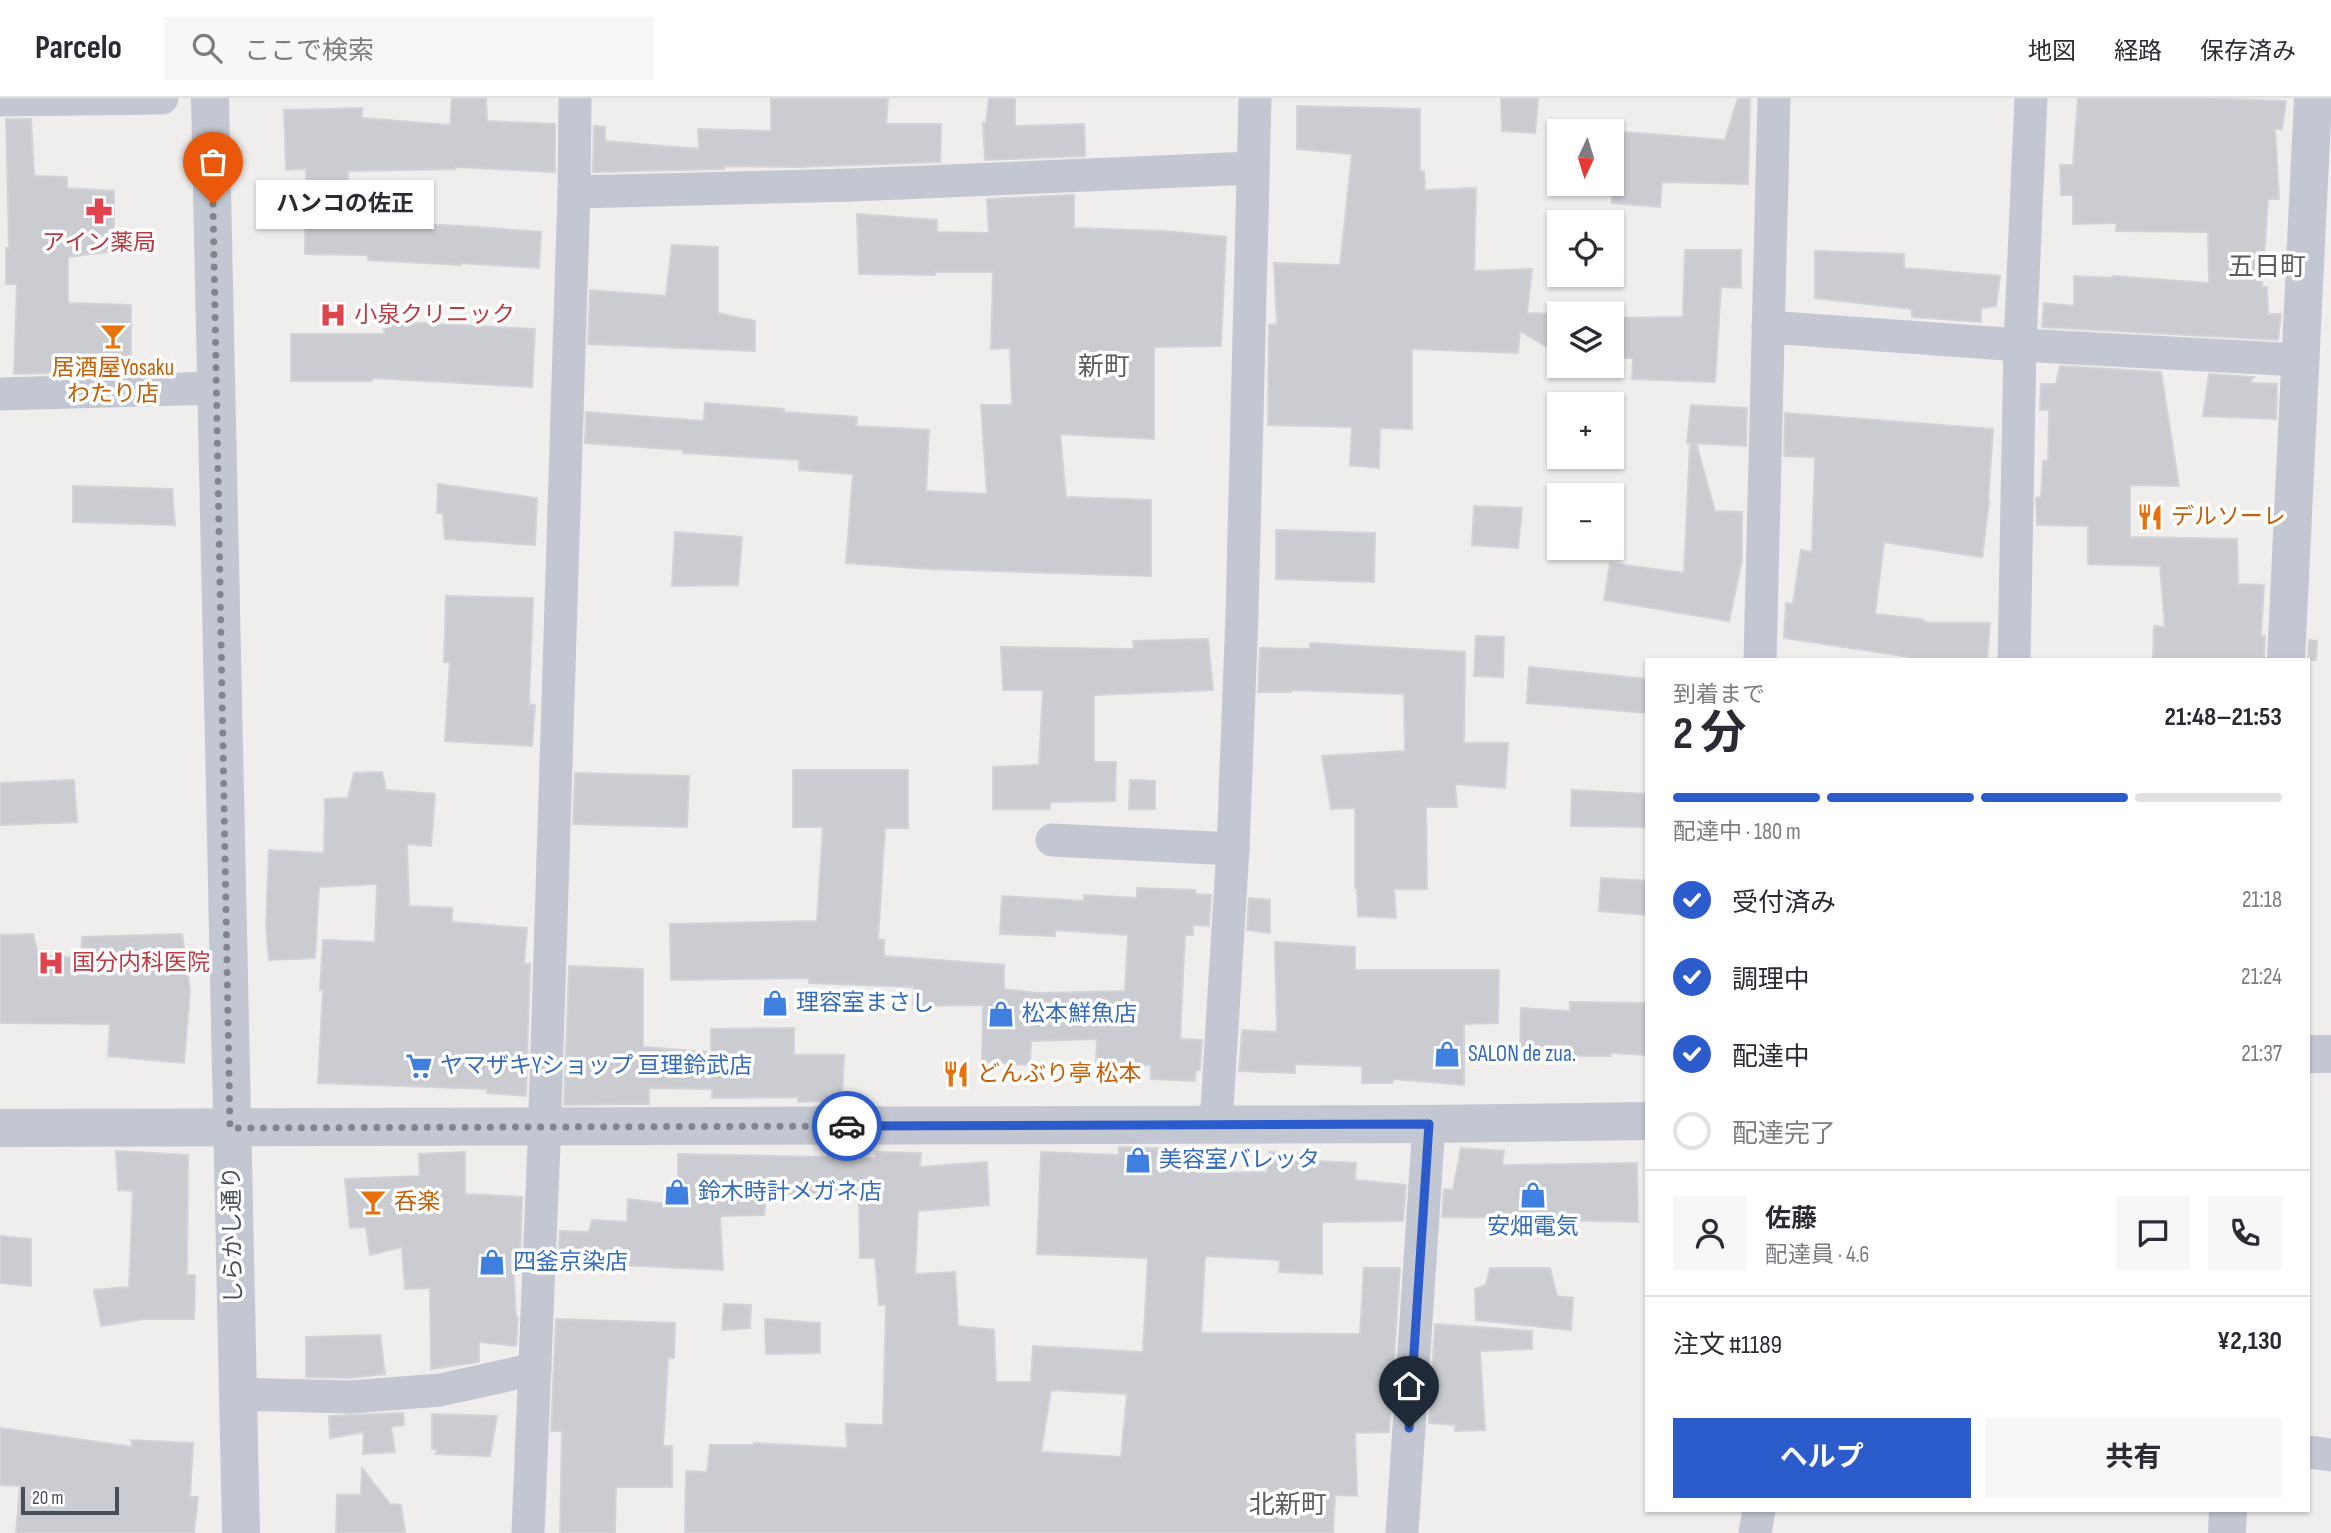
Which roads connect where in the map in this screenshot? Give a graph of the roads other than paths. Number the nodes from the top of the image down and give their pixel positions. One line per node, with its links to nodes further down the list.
1 (162, 98): 8 (street)
2 (211, 98): 14 (street, しらかし通り)
3 (575, 98): 10 (street)
4 (1255, 98): 9 (street)
5 (1774, 98): 11 (street)
6 (2031, 98): 12 (street)
7 (2313, 98): 13 (street)
8 (0, 100)
9 (1252, 168): 10 (street); 20 (street)
10 (574, 192): 26 (street)
11 (1768, 327): 12 (street); 16 (street)
12 (2020, 345): 13 (street); 17 (street)
13 (2300, 360): 18 (street)
14 (218, 388): 15 (street); 28 (street, しらかし通り)
15 (0, 394)
16 (1760, 658)
17 (2014, 658)
18 (2286, 658)
19 (1052, 840): 20 (street)
20 (1233, 849): 24 (street)
21 (2310, 1054): 22 (street)
22 (2331, 1054)
23 (1645, 1121): 25 (street)
24 (1216, 1124): 25 (street); 26 (street)
25 (1429, 1124): 37 (street)
26 (545, 1127): 28 (street); 29 (street)
27 (0, 1128): 28 (street)
28 (230, 1128): 30 (street, しらかし通り)
29 (535, 1369): 30 (street); 36 (street)
30 (237, 1394): 35 (street, しらかし通り)
31 (2310, 1452): 32 (street)
32 (2331, 1455)
33 (1759, 1512): 38 (street)
34 (2228, 1512): 39 (street)
35 (241, 1533)
36 (528, 1533)
37 (1402, 1533)
38 (1755, 1533)
39 (2227, 1533)

